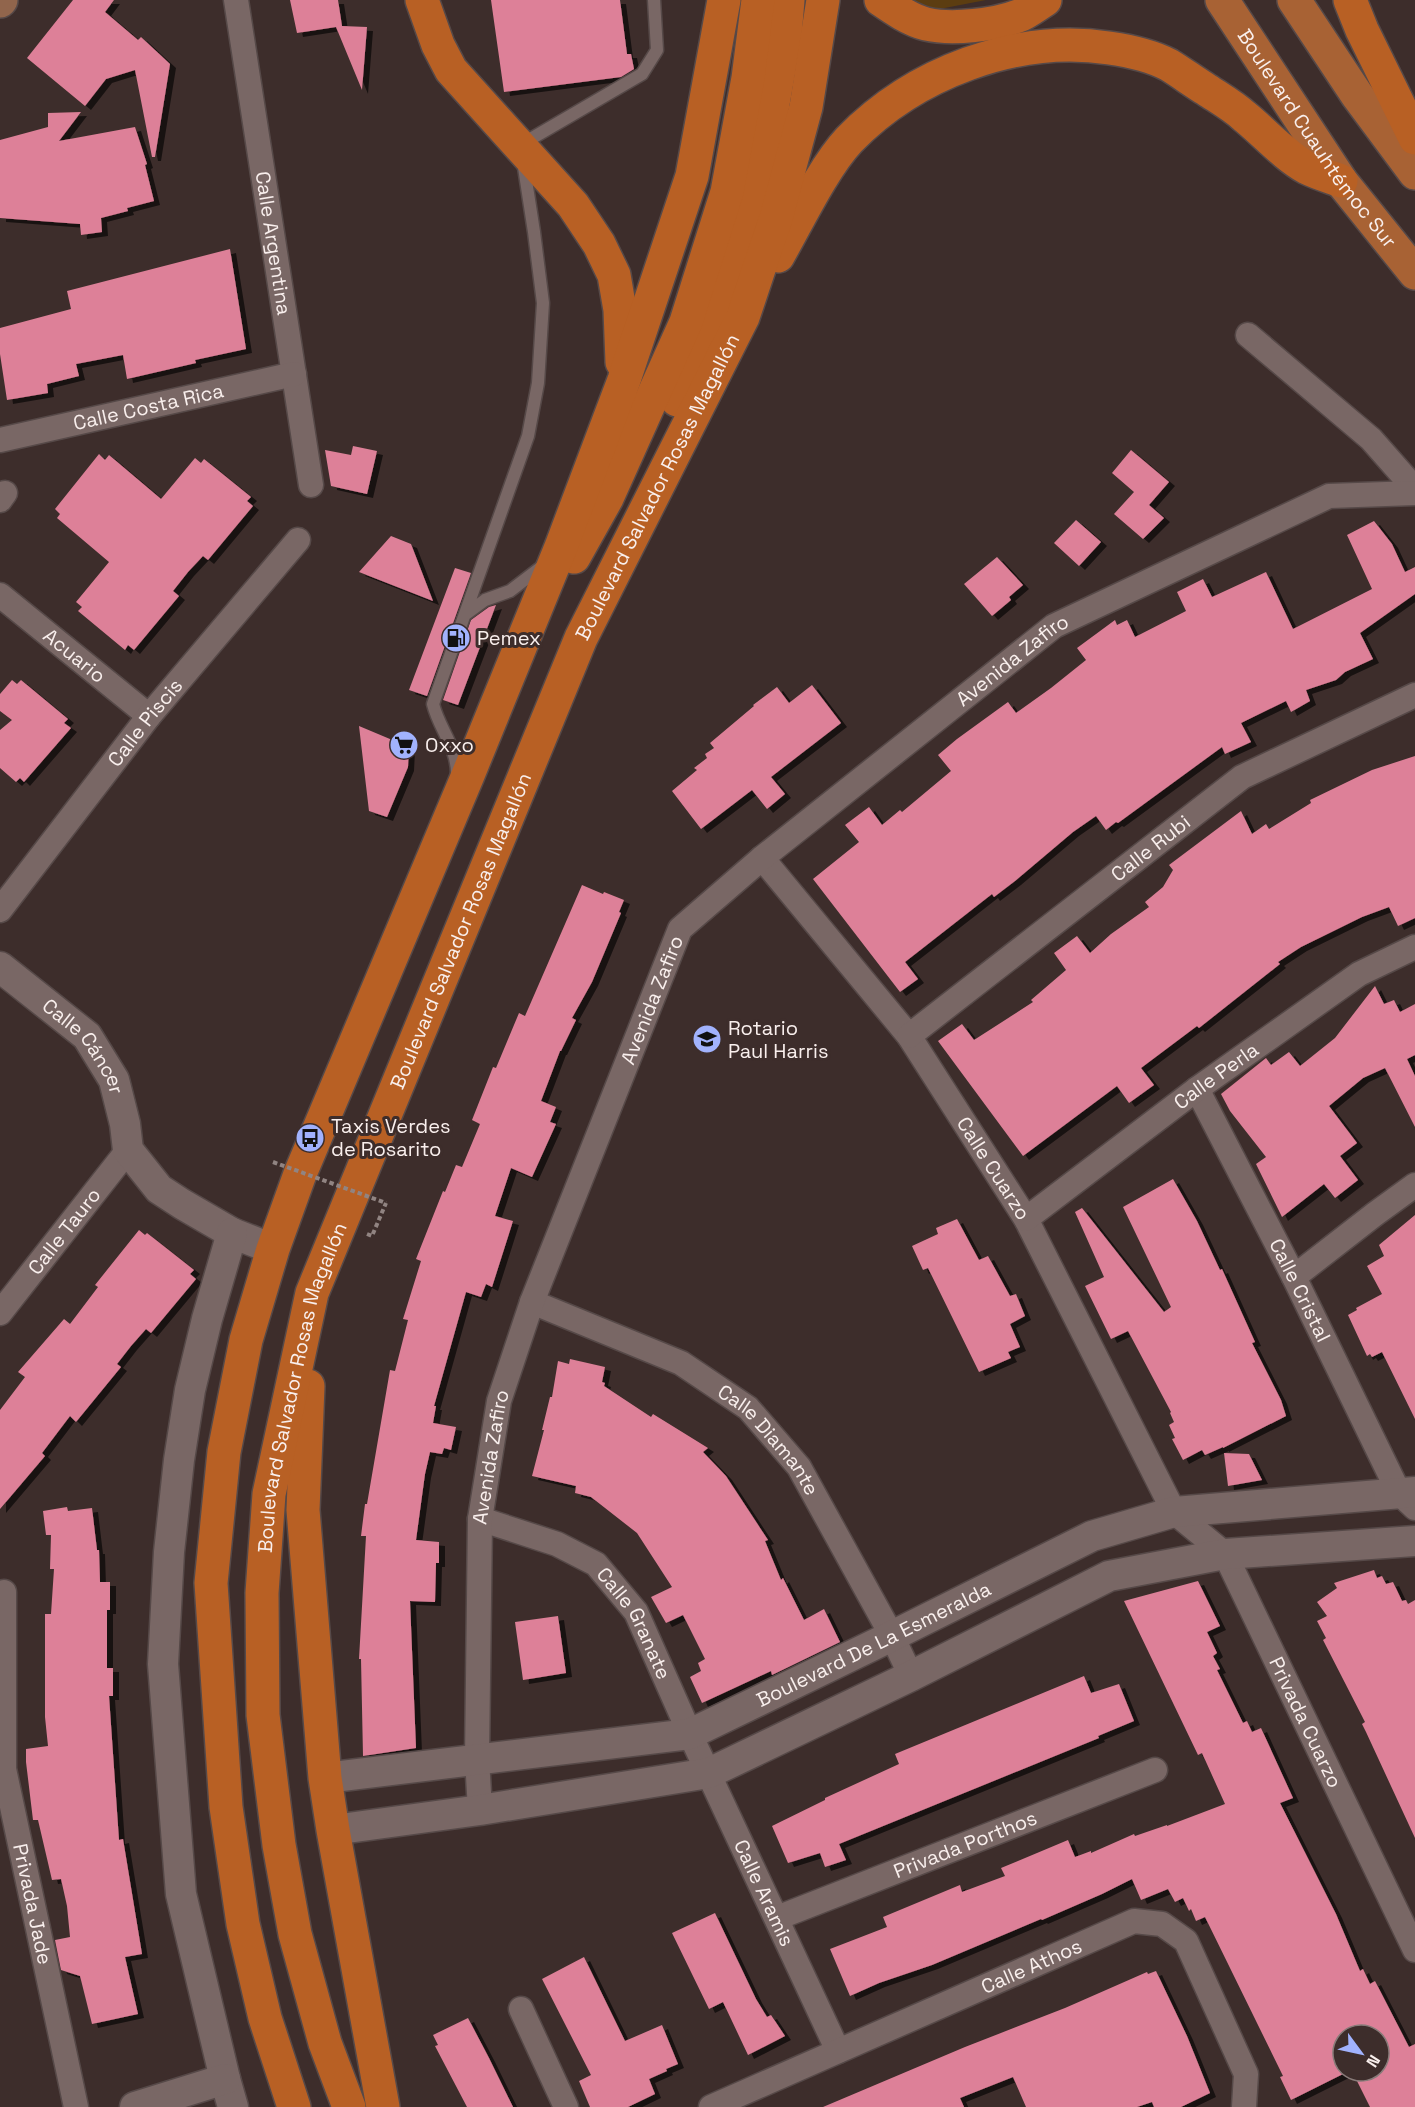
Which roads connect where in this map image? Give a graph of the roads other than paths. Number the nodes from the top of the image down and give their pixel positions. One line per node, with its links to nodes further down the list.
1 (236, 0): 20 (street, Calle Argentina)
2 (422, 0): 14 (highway)
3 (654, 0): 14 (lane)
4 (724, 0): 21 (highway)
5 (758, 0): 25 (highway)
6 (788, 0): 25 (highway)
7 (824, 0): 18 (highway, Boulevard Salvador Rosas Magallón)
8 (881, 0): 9 (highway)
9 (1045, 0)
10 (1222, 0): 16 (main road, Boulevard Cuauhtémoc Sur)
11 (1294, 0): 15 (main road)
12 (1350, 0): 13 (highway)
13 (1415, 138)
14 (520, 145): 21 (highway); 29 (lane)
15 (1415, 173)
16 (1341, 181): 17 (main road, Boulevard Cuauhtémoc Sur); 18 (highway)
17 (1415, 273)
18 (743, 317): 31 (highway, Boulevard Salvador Rosas Magallón)
19 (1248, 335): 24 (street)
20 (294, 374): 22 (street, Calle Costa Rica); 23 (street, Calle Argentina)
21 (624, 380): 27 (highway)
22 (0, 440)
23 (310, 485)
24 (1415, 491): 35 (street, Avenida Zafiro)
25 (617, 506): 30 (highway); 31 (highway)
26 (298, 540): 33 (street, Calle Piscis)
27 (561, 547): 29 (lane); 30 (highway)
28 (0, 595): 33 (street, Acuario)
29 (466, 614): 34 (lane)
30 (528, 626): 34 (highway)
31 (581, 638): 47 (highway, Boulevard Salvador Rosas Magallón)
32 (1415, 695): 39 (street, Calle Rubi)
33 (149, 716): 36 (street, Calle Piscis)
34 (455, 807): 45 (highway)
35 (762, 858): 39 (street, Calle Cuarzo); 48 (street, Avenida Zafiro)
36 (0, 910)
37 (1415, 947): 40 (street, Calle Perla)
38 (0, 967): 41 (street, Calle Cáncer)
39 (909, 1036): 43 (street, Calle Cuarzo)
40 (1197, 1089): 43 (street, Calle Perla); 46 (street, Calle Cristal)
41 (128, 1150): 44 (street); 49 (street, Calle Tauro)
42 (1415, 1185): 46 (street)
43 (1026, 1219): 51 (street, Calle Cuarzo)
44 (232, 1233): 45 (street); 69 (street)
45 (273, 1248): 73 (highway)
46 (1294, 1277): 50 (street, Calle Cristal)
47 (312, 1293): 62 (highway); 74 (highway, Boulevard Salvador Rosas Magallón)
48 (532, 1302): 52 (street, Avenida Zafiro); 56 (street, Calle Diamante)
49 (0, 1313)
50 (1410, 1498): 51 (street, Boulevard De La Esmeralda)
51 (1174, 1512): 54 (street, Privada Cuarzo); 56 (street, Boulevard De La Esmeralda)
52 (480, 1519): 58 (street, Calle Granate); 59 (street, Avenida Zafiro)
53 (1415, 1541): 54 (street)
54 (1225, 1554): 57 (street); 66 (street, Privada Cuarzo)
55 (3, 1592): 70 (street, Privada Jade)
56 (892, 1636): 57 (street, Calle Diamante); 58 (street, Boulevard De La Esmeralda)
57 (911, 1676): 61 (street)
58 (690, 1734): 59 (street, Boulevard De La Esmeralda); 61 (street, Calle Aramis)
59 (477, 1759): 62 (street, Boulevard De La Esmeralda); 63 (street, Avenida Zafiro)
60 (1155, 1770): 65 (street, Privada Porthos)
61 (708, 1773): 63 (street); 65 (street, Calle Aramis)
62 (325, 1778): 64 (highway)
63 (480, 1810): 64 (street)
64 (333, 1830): 75 (highway)
65 (777, 1918): 68 (street, Calle Aramis)
66 (1415, 1950)
67 (521, 2009): 76 (street)
68 (838, 2051): 77 (street, Calle Athos); 78 (street, Calle Athos)
69 (225, 2079): 71 (street); 72 (street)
70 (76, 2107)
71 (135, 2107)
72 (233, 2107)
73 (294, 2107)
74 (349, 2107)
75 (382, 2107)
76 (566, 2107)
77 (711, 2107)
78 (1244, 2107)

